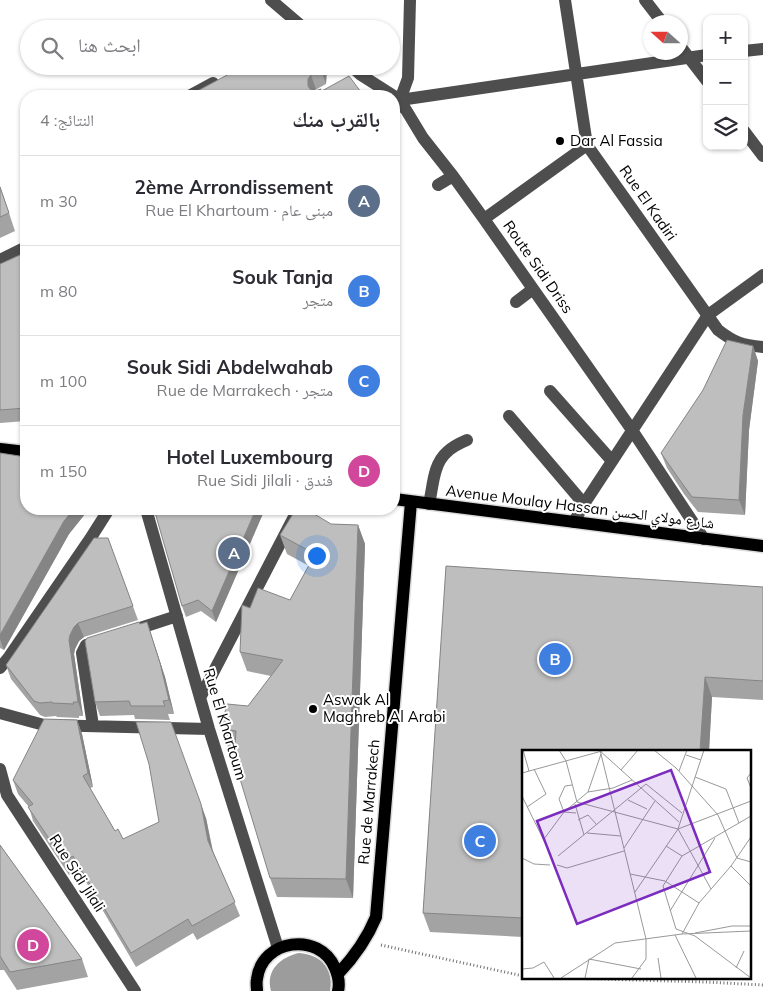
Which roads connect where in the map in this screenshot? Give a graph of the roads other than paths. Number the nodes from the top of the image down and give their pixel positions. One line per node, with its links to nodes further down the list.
1 (271, 0): 6 (street)
2 (410, 0): 19 (street)
3 (564, 0): 13 (street, Rue El Kadiri)
4 (645, 0): 5 (street)
5 (657, 15)
6 (294, 20)
7 (763, 49): 8 (street)
8 (748, 51)
9 (688, 52): 10 (street)
10 (703, 54)
11 (688, 56): 15 (street)
12 (643, 60): 13 (street)
13 (575, 74): 20 (street); 23 (street, Rue El Kadiri)
14 (358, 75): 18 (street)
15 (703, 76)
16 (221, 79): 17 (street)
17 (200, 90)
18 (383, 90)
19 (400, 91)
20 (400, 97)
21 (400, 104): 25 (street, Route Sidi Driss)
22 (748, 136): 24 (street)
23 (587, 145): 27 (street); 33 (street, Rue El Kadiri)
24 (763, 156)
25 (453, 176): 26 (street); 27 (street, Route Sidi Driss)
26 (438, 185)
27 (484, 219): 31 (street, Route Sidi Driss)
28 (20, 250): 29 (street)
29 (0, 260)
30 (763, 275): 33 (street)
31 (533, 290): 32 (street); 37 (street, Route Sidi Driss)
32 (516, 302)
33 (708, 315): 34 (street, Rue El Kadiri); 37 (street)
34 (763, 347)
35 (550, 391): 41 (street)
36 (509, 416): 45 (street)
37 (632, 430): 41 (street); 50 (street, Route Sidi Driss)
38 (467, 440): 44 (street)
39 (0, 449): 40 (main road)
40 (20, 451)
41 (612, 461): 45 (street)
42 (400, 500): 43 (main road, Avenue Moulay Hassan شارع مولاي الحسن)
43 (411, 502): 44 (main road, Avenue Moulay Hassan شارع مولاي الحسن); 62 (main road, Rue de Marrakech)
44 (429, 504): 49 (main road, Avenue Moulay Hassan شارع مولاي الحسن)
45 (584, 504): 49 (street)
46 (105, 515): 53 (street)
47 (148, 515): 52 (street, Rue El Khartoum)
48 (295, 515): 54 (street)
49 (574, 522): 50 (main road, Avenue Moulay Hassan شارع مولاي الحسن)
50 (704, 538): 51 (main road, Avenue Moulay Hassan شارع مولاي الحسن)
51 (763, 546)
52 (176, 616): 54 (street, Rue El Khartoum); 56 (street)
53 (0, 668)
54 (200, 698): 57 (street, Rue El Khartoum)
55 (0, 713): 56 (street)
56 (93, 726): 57 (street)
57 (209, 729): 61 (street, Rue El Khartoum)
58 (0, 769): 60 (street, Rue Sidi Jilali)
59 (17, 778): 60 (street)
60 (4, 795): 63 (street, Rue Sidi Jilali)
61 (278, 948): 62 (main road); 64 (main road)
62 (338, 974): 65 (main road)
63 (135, 991)
64 (257, 991)
65 (338, 991)

